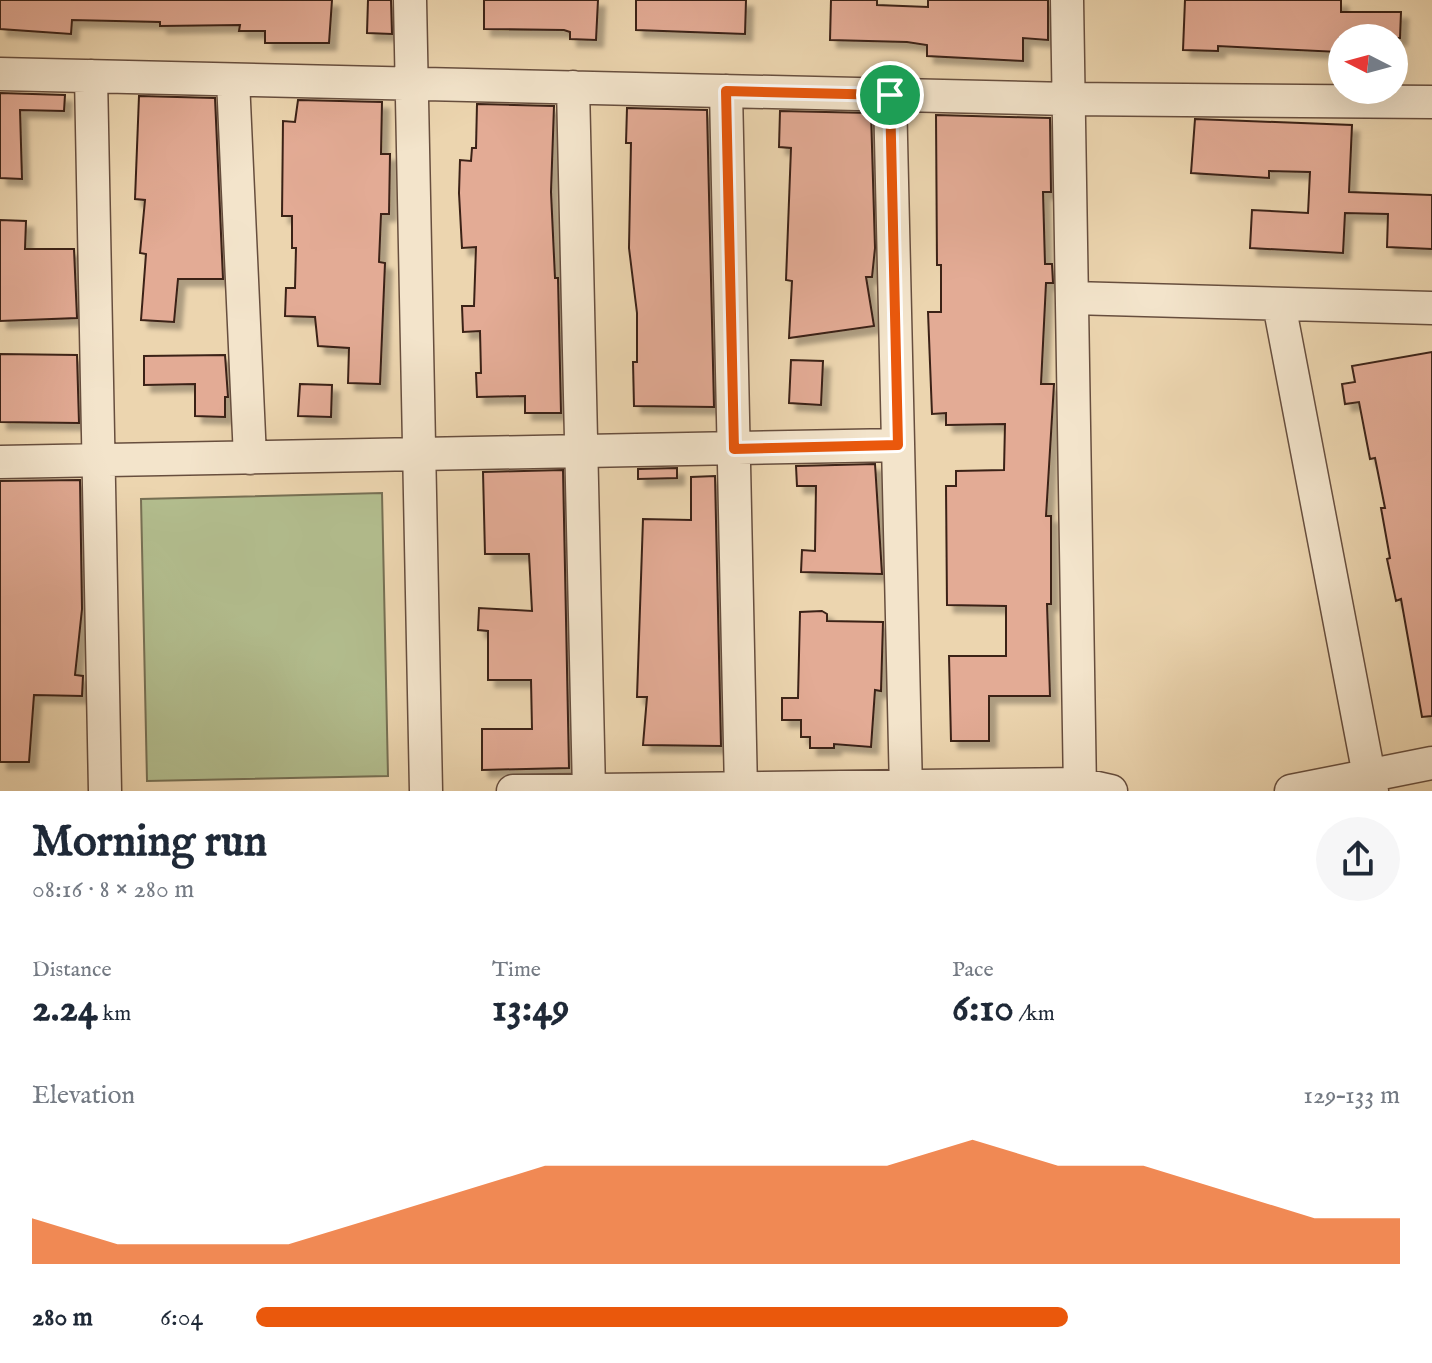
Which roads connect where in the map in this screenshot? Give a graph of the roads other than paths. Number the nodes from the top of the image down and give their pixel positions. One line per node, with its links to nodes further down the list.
1 (410, 0): 6 (street)
2 (1067, 0): 10 (street)
3 (0, 74): 4 (street)
4 (91, 76): 5 (street); 20 (street)
5 (233, 80): 6 (street); 19 (street)
6 (412, 84): 7 (street); 18 (street)
7 (573, 87): 8 (street); 17 (street)
8 (726, 91): 9 (street); 16 (street)
9 (890, 95): 10 (street); 15 (street)
10 (1068, 99): 11 (street); 12 (street)
11 (1432, 102)
12 (1072, 298): 13 (street); 25 (street)
13 (1279, 304): 14 (street); 23 (street)
14 (1432, 308)
15 (898, 445): 16 (street); 24 (street)
16 (734, 449): 17 (street); 27 (street)
17 (582, 452): 18 (street); 26 (street)
18 (419, 456): 19 (street); 29 (street)
19 (250, 458): 20 (street)
20 (99, 460): 21 (street); 28 (street)
21 (0, 462)
22 (1432, 763): 23 (street)
23 (1370, 783): 31 (street)
24 (906, 789): 25 (street); 27 (street)
25 (1091, 789)
26 (589, 790): 27 (street); 30 (street)
27 (741, 790)
28 (105, 791)
29 (426, 791)
30 (513, 791)
31 (1291, 791)

